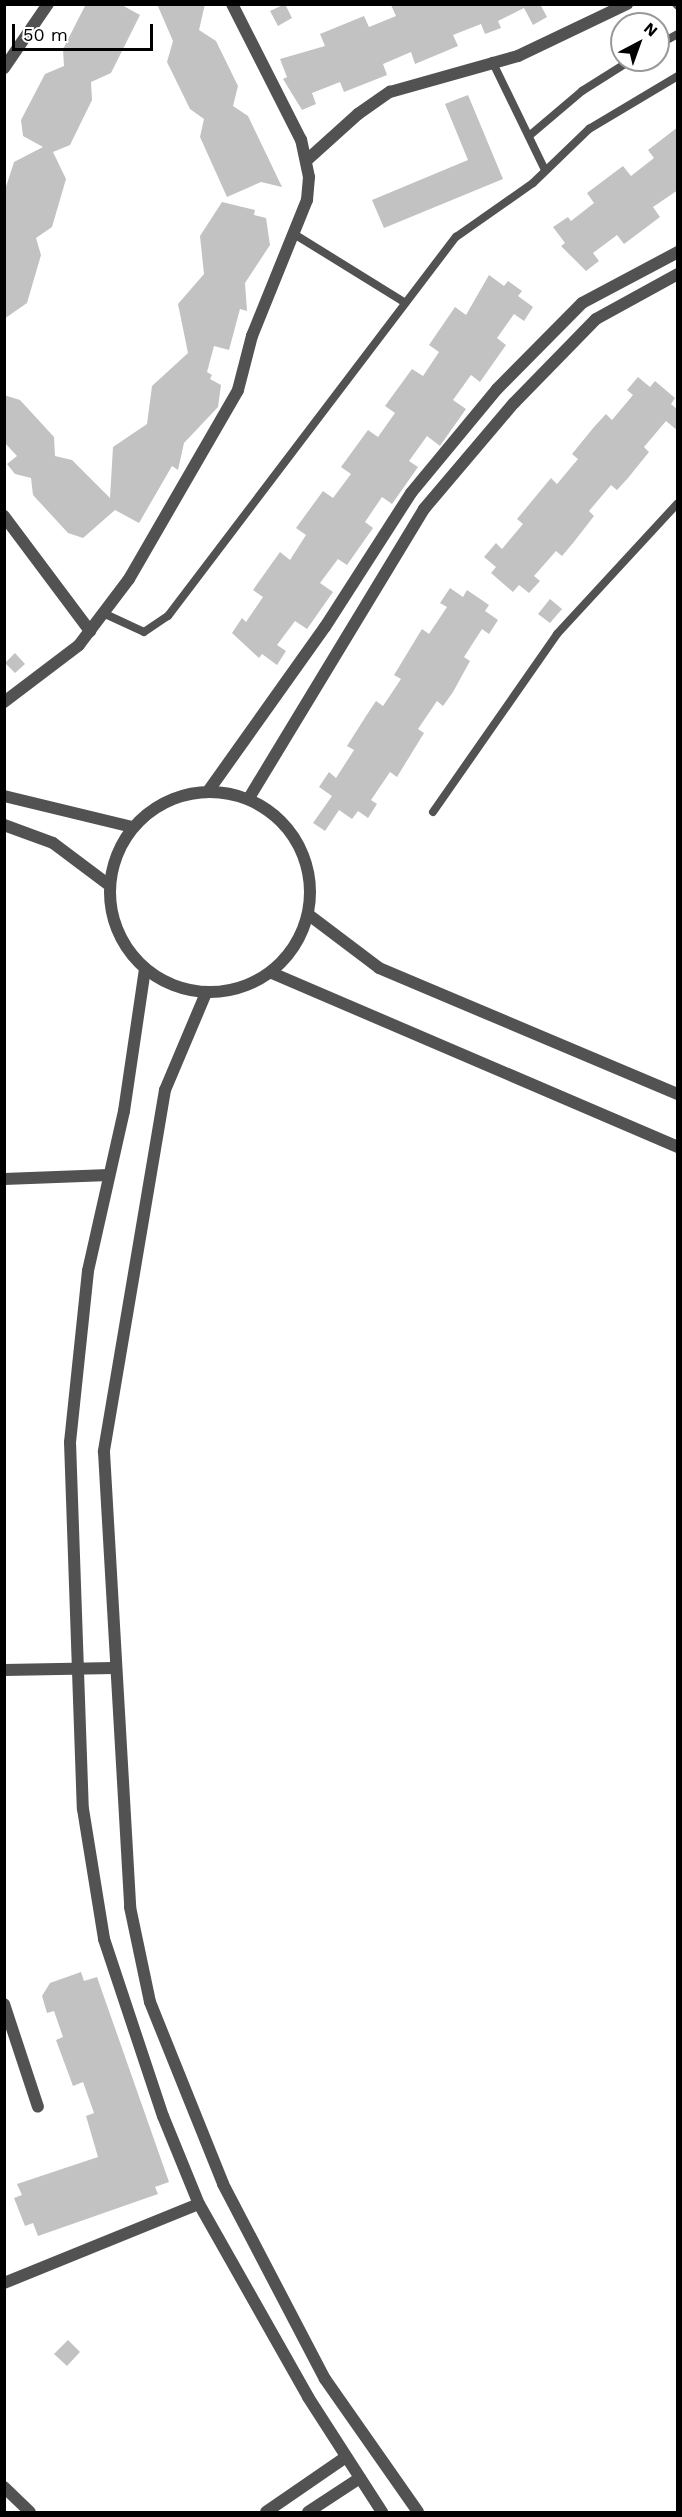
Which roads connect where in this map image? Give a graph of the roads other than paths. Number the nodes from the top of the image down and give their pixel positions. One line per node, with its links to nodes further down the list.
1 (48, 4): 5 (street)
2 (232, 4): 9 (street)
3 (627, 4): 4 (street)
4 (492, 61): 8 (lane); 9 (street)
5 (4, 68)
6 (612, 72): 8 (lane)
7 (678, 76): 10 (lane)
8 (529, 136): 10 (lane)
9 (307, 160): 11 (street)
10 (545, 170): 14 (lane)
11 (294, 234): 14 (lane); 17 (street)
12 (678, 252): 20 (street)
13 (678, 274): 22 (street)
14 (404, 302): 17 (lane)
15 (678, 503): 23 (lane)
16 (4, 516): 18 (street)
17 (103, 613): 18 (street)
18 (90, 631): 19 (street)
19 (4, 702)
20 (209, 790): 22 (street); 25 (street)
21 (4, 796): 25 (street)
22 (249, 798): 27 (street)
23 (433, 812)
24 (4, 825): 26 (street)
25 (132, 827): 26 (street)
26 (109, 885): 28 (street)
27 (309, 915): 29 (street); 31 (street)
28 (145, 969): 30 (street); 33 (street)
29 (272, 973): 30 (street); 32 (street)
30 (206, 993): 35 (street)
31 (678, 1094)
32 (678, 1147)
33 (109, 1175): 34 (street); 37 (street)
34 (4, 1179)
35 (114, 1668): 37 (street); 49 (street)
36 (4, 1670): 37 (street)
37 (77, 1671): 40 (street)
38 (4, 2004): 39 (street)
39 (38, 2107)
40 (199, 2204): 41 (street); 42 (street)
41 (4, 2283)
42 (346, 2457): 43 (street); 46 (street)
43 (360, 2478): 47 (street); 48 (street)
44 (4, 2487): 45 (street)
45 (30, 2512)
46 (266, 2512)
47 (308, 2512)
48 (382, 2512)
49 (418, 2512)

